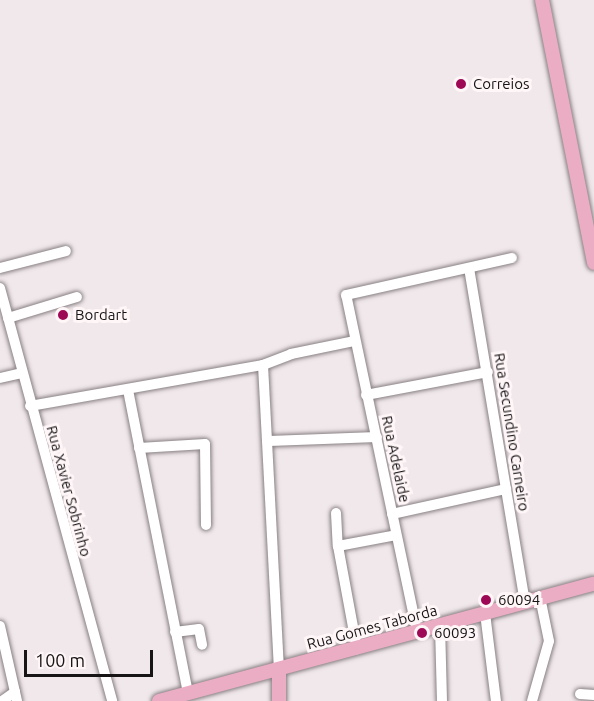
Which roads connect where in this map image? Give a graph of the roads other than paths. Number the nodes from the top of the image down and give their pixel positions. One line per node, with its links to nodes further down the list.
1 (542, 0): 4 (main road)
2 (66, 251): 5 (street)
3 (512, 258): 6 (street)
4 (594, 263)
5 (0, 268)
6 (469, 268): 10 (street, Rua Adelaide); 12 (street, Rua Secundino Carneiro)
7 (0, 288): 9 (street, Rua Xavier Sobrinho)
8 (77, 297): 9 (street)
9 (8, 318): 13 (street, Rua Xavier Sobrinho)
10 (354, 341): 11 (street); 16 (street, Rua Adelaide)
11 (263, 365): 15 (street); 19 (street)
12 (488, 372): 16 (street); 21 (street, Rua Secundino Carneiro)
13 (21, 373): 14 (street); 17 (street, Rua Xavier Sobrinho)
14 (0, 378)
15 (128, 390): 17 (street); 20 (street)
16 (366, 394): 18 (street, Rua Adelaide)
17 (30, 406): 43 (street, Rua Xavier Sobrinho)
18 (376, 437): 19 (street); 23 (street, Rua Adelaide)
19 (269, 441): 37 (street)
20 (139, 448): 24 (street); 34 (street)
21 (506, 489): 23 (street); 29 (street, Rua Secundino Carneiro)
22 (336, 513): 26 (street)
23 (392, 514): 25 (street, Rua Adelaide)
24 (206, 525)
25 (396, 535): 26 (street); 33 (street, Rua Adelaide)
26 (338, 546): 36 (street)
27 (594, 585): 28 (main road, Rua Gomes Taborda)
28 (540, 597): 29 (main road, Rua Gomes Taborda); 48 (street)
29 (525, 601): 30 (main road, Rua Gomes Taborda)
30 (485, 613): 32 (main road, Rua Gomes Taborda); 47 (street)
31 (0, 626): 41 (street)
32 (440, 626): 33 (main road, Rua Gomes Taborda); 46 (street)
33 (417, 631): 36 (main road, Rua Gomes Taborda)
34 (175, 632): 35 (street); 38 (street)
35 (202, 645)
36 (357, 649): 37 (main road, Rua Gomes Taborda)
37 (279, 670): 38 (main road, Rua Gomes Taborda); 45 (main road)
38 (188, 693): 44 (main road, Rua Gomes Taborda)
39 (580, 694): 40 (street)
40 (594, 694)
41 (16, 697): 42 (street)
42 (2, 701)
43 (112, 701)
44 (159, 701)
45 (279, 701)
46 (442, 701)
47 (496, 701)
48 (532, 701)

